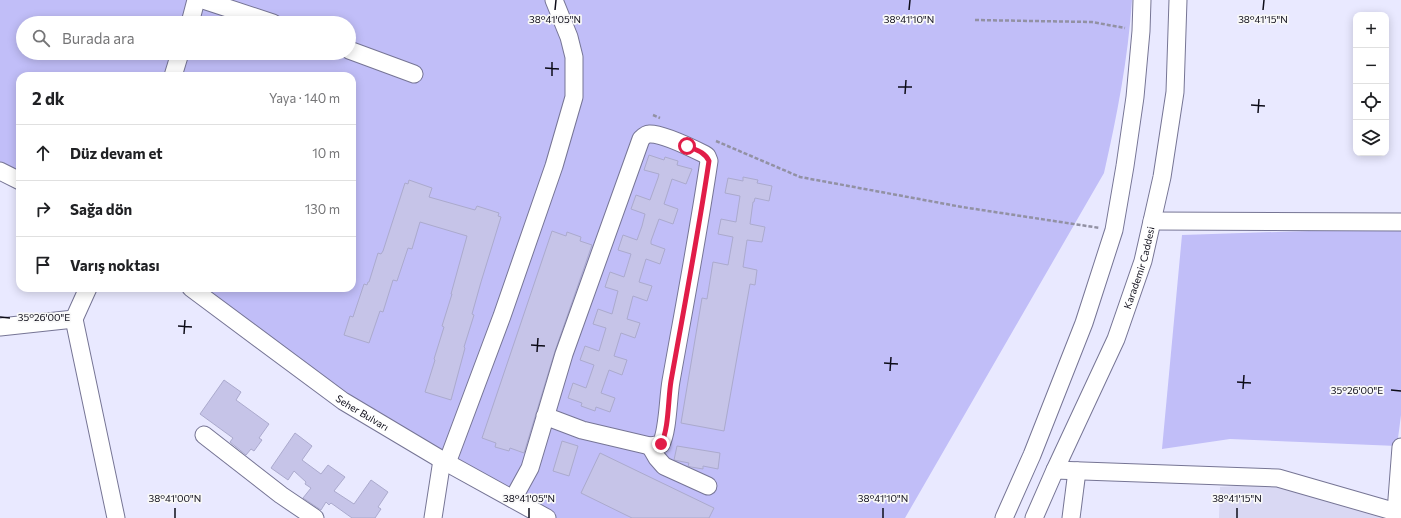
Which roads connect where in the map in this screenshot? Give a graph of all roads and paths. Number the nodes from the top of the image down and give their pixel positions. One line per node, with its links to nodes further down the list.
1 (196, 0): 6 (street)
2 (203, 0): 7 (street)
3 (554, 0): 30 (street)
4 (1142, 0): 9 (street)
5 (1178, 0): 19 (street, Karademir Caddesi)
6 (192, 16)
7 (251, 16)
8 (975, 20): 9 (path)
9 (1141, 31): 21 (street)
10 (356, 53): 13 (street)
11 (178, 60): 12 (street)
12 (174, 72)
13 (414, 74)
14 (653, 115): 15 (path)
15 (660, 118)
16 (712, 140): 21 (path)
17 (0, 171): 18 (street)
18 (16, 178)
19 (1152, 221): 20 (street); 31 (street, Karademir Caddesi)
20 (1401, 222)
21 (1114, 230): 40 (street)
22 (86, 292): 24 (street)
23 (196, 292): 30 (street, Seher Bulvarı)
24 (74, 318): 25 (street); 36 (street)
25 (0, 327)
26 (545, 416): 28 (street); 28 (street); 34 (street)
27 (204, 435): 37 (street)
28 (650, 446): 33 (street)
29 (1401, 447): 35 (street)
30 (445, 462): 34 (street, Seher Bulvarı); 38 (street)
31 (1055, 470): 32 (street); 41 (street, Karademir Caddesi)
32 (1077, 471): 35 (street); 42 (street)
33 (708, 486)
34 (513, 499): 39 (street, Seher Bulvarı)
35 (1396, 515)
36 (116, 518)
37 (315, 518)
38 (433, 518)
39 (547, 518)
40 (1004, 518)
41 (1034, 518)
42 (1071, 518)

